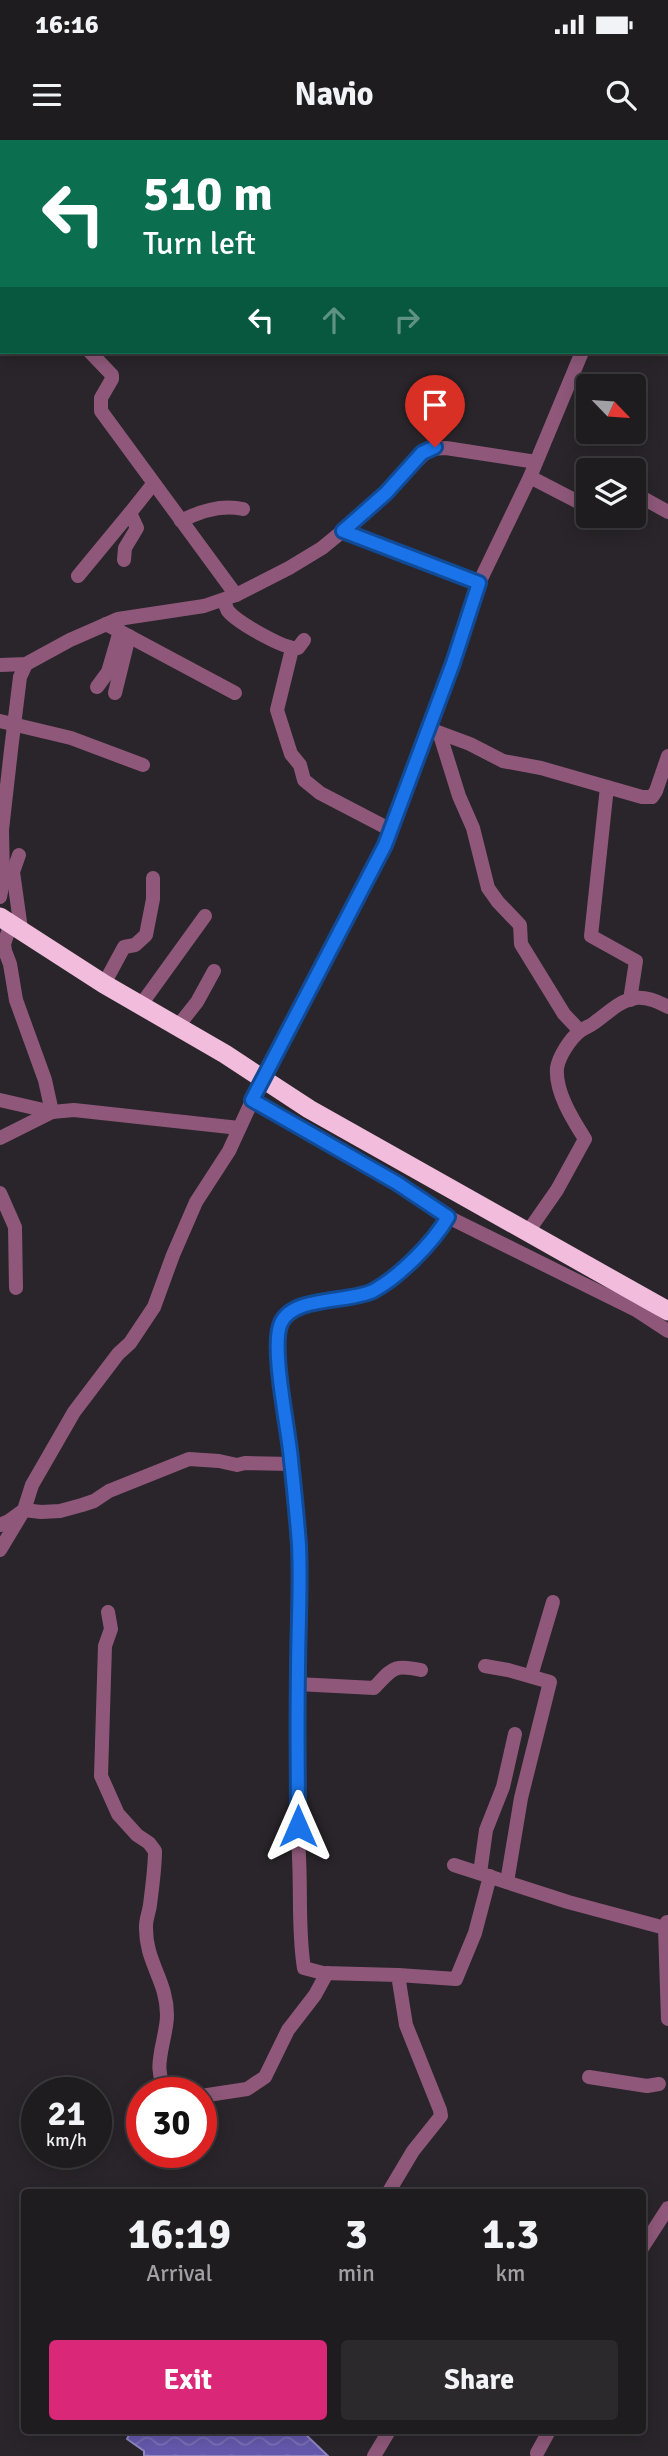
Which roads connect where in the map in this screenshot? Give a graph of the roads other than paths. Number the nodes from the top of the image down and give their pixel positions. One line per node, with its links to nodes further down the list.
1 (92, 354): 5 (street)
2 (581, 354): 3 (street)
3 (536, 462): 4 (street); 12 (street)
4 (530, 477): 7 (street); 15 (street)
5 (153, 484): 10 (street); 11 (street)
6 (646, 500): 9 (street)
7 (576, 501)
8 (243, 509): 11 (street)
9 (668, 512)
10 (130, 513): 13 (street); 14 (street)
11 (181, 521): 16 (street)
12 (343, 531): 15 (street); 16 (street)
13 (124, 560)
14 (78, 576)
15 (479, 583): 25 (street)
16 (229, 598): 17 (street); 29 (street)
17 (106, 624): 18 (street); 19 (street)
18 (125, 634): 21 (street); 22 (street); 23 (street)
19 (26, 664): 20 (street); 24 (street)
20 (0, 665)
21 (97, 687)
22 (115, 693)
23 (234, 693)
24 (7, 723): 27 (street); 32 (street)
25 (434, 731): 28 (street); 29 (street); 44 (street)
26 (668, 757): 28 (street)
27 (143, 765)
28 (607, 788): 40 (street)
29 (391, 830): 45 (street)
30 (19, 855): 34 (street)
31 (153, 878): 38 (street)
32 (0, 897)
33 (205, 916): 41 (street)
34 (11, 923): 35 (street); 38 (highway)
35 (2, 953): 39 (street)
36 (214, 971): 43 (street)
37 (0, 979): 39 (street)
38 (104, 984): 41 (highway)
39 (14, 990): 48 (street)
40 (630, 1000): 42 (street); 44 (street)
41 (141, 1006): 43 (highway)
42 (668, 1007)
43 (178, 1026): 45 (highway)
44 (580, 1031): 54 (street)
45 (262, 1079): 47 (street); 54 (highway)
46 (0, 1100): 48 (street)
47 (252, 1100): 49 (street); 53 (street)
48 (52, 1112): 49 (street); 50 (street)
49 (239, 1128): 59 (street)
50 (4, 1135): 51 (street)
51 (0, 1147)
52 (0, 1193): 55 (street)
53 (448, 1217): 57 (street); 58 (street)
54 (527, 1233): 56 (highway)
55 (16, 1288)
56 (668, 1311)
57 (668, 1331)
58 (292, 1464): 59 (street); 67 (street)
59 (24, 1510): 60 (street); 61 (street)
60 (0, 1525)
61 (0, 1550)
62 (553, 1602): 66 (street)
63 (108, 1612): 76 (street)
64 (485, 1667): 66 (street)
65 (421, 1670): 67 (street)
66 (531, 1676): 71 (street)
67 (298, 1684): 73 (street)
68 (515, 1734): 70 (street)
69 (454, 1865): 70 (street)
70 (485, 1875): 71 (street); 74 (street)
71 (508, 1882): 72 (street)
72 (666, 1924): 75 (street)
73 (327, 1973): 74 (street); 79 (street)
74 (398, 1975): 80 (street)
75 (668, 2020)
76 (161, 2077)
77 (589, 2077): 78 (street)
78 (665, 2082)
79 (217, 2094)
80 (390, 2189)
81 (668, 2208): 82 (street)
82 (646, 2242)
83 (387, 2434): 86 (street)
84 (547, 2434): 85 (street)
85 (537, 2453)
86 (374, 2456)

